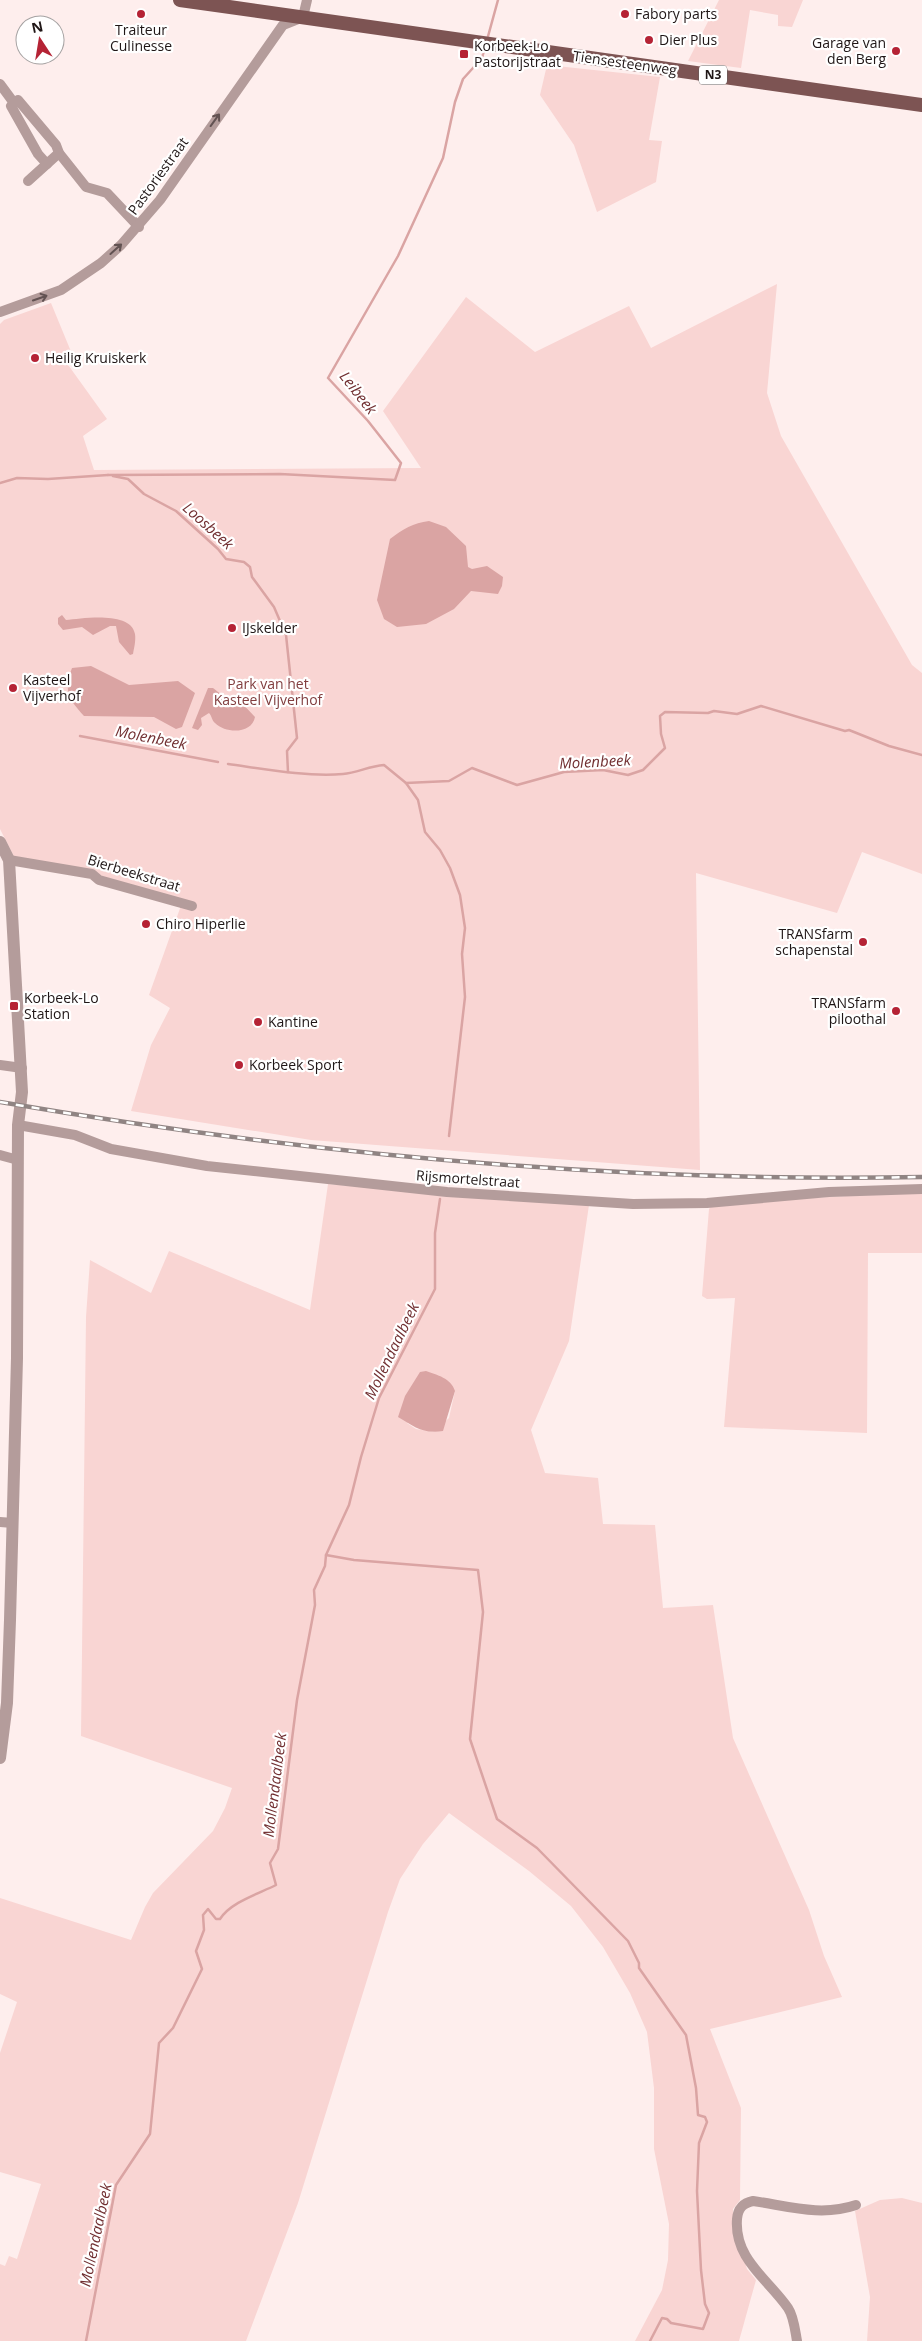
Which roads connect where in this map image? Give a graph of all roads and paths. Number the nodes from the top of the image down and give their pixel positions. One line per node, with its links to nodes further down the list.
1 (180, 0): 3 (main road, Tiensesteenweg / N3)
2 (307, 0): 3 (street)
3 (303, 17): 6 (main road, Tiensesteenweg / N3); 10 (street, Pastoriestraat, one-way to 3)
4 (0, 84): 5 (street)
5 (14, 103): 7 (street); 8 (street)
6 (922, 105)
7 (59, 154): 8 (street); 10 (street)
8 (47, 164): 9 (street)
9 (28, 181)
10 (139, 227): 11 (street, Pastoriestraat, one-way to 10)
11 (0, 312)
12 (0, 842): 13 (street)
13 (9, 860): 14 (street, Bierbeekstraat); 16 (street)
14 (192, 906)
15 (0, 1065): 16 (street)
16 (22, 1068): 17 (street)
17 (18, 1125): 19 (street); 20 (street, Rijsmortelstraat)
18 (0, 1154): 19 (street)
19 (18, 1160): 21 (street)
20 (922, 1189)
21 (6, 1522): 22 (street)
22 (0, 1758)
23 (856, 2205): 24 (street)
24 (797, 2341)

